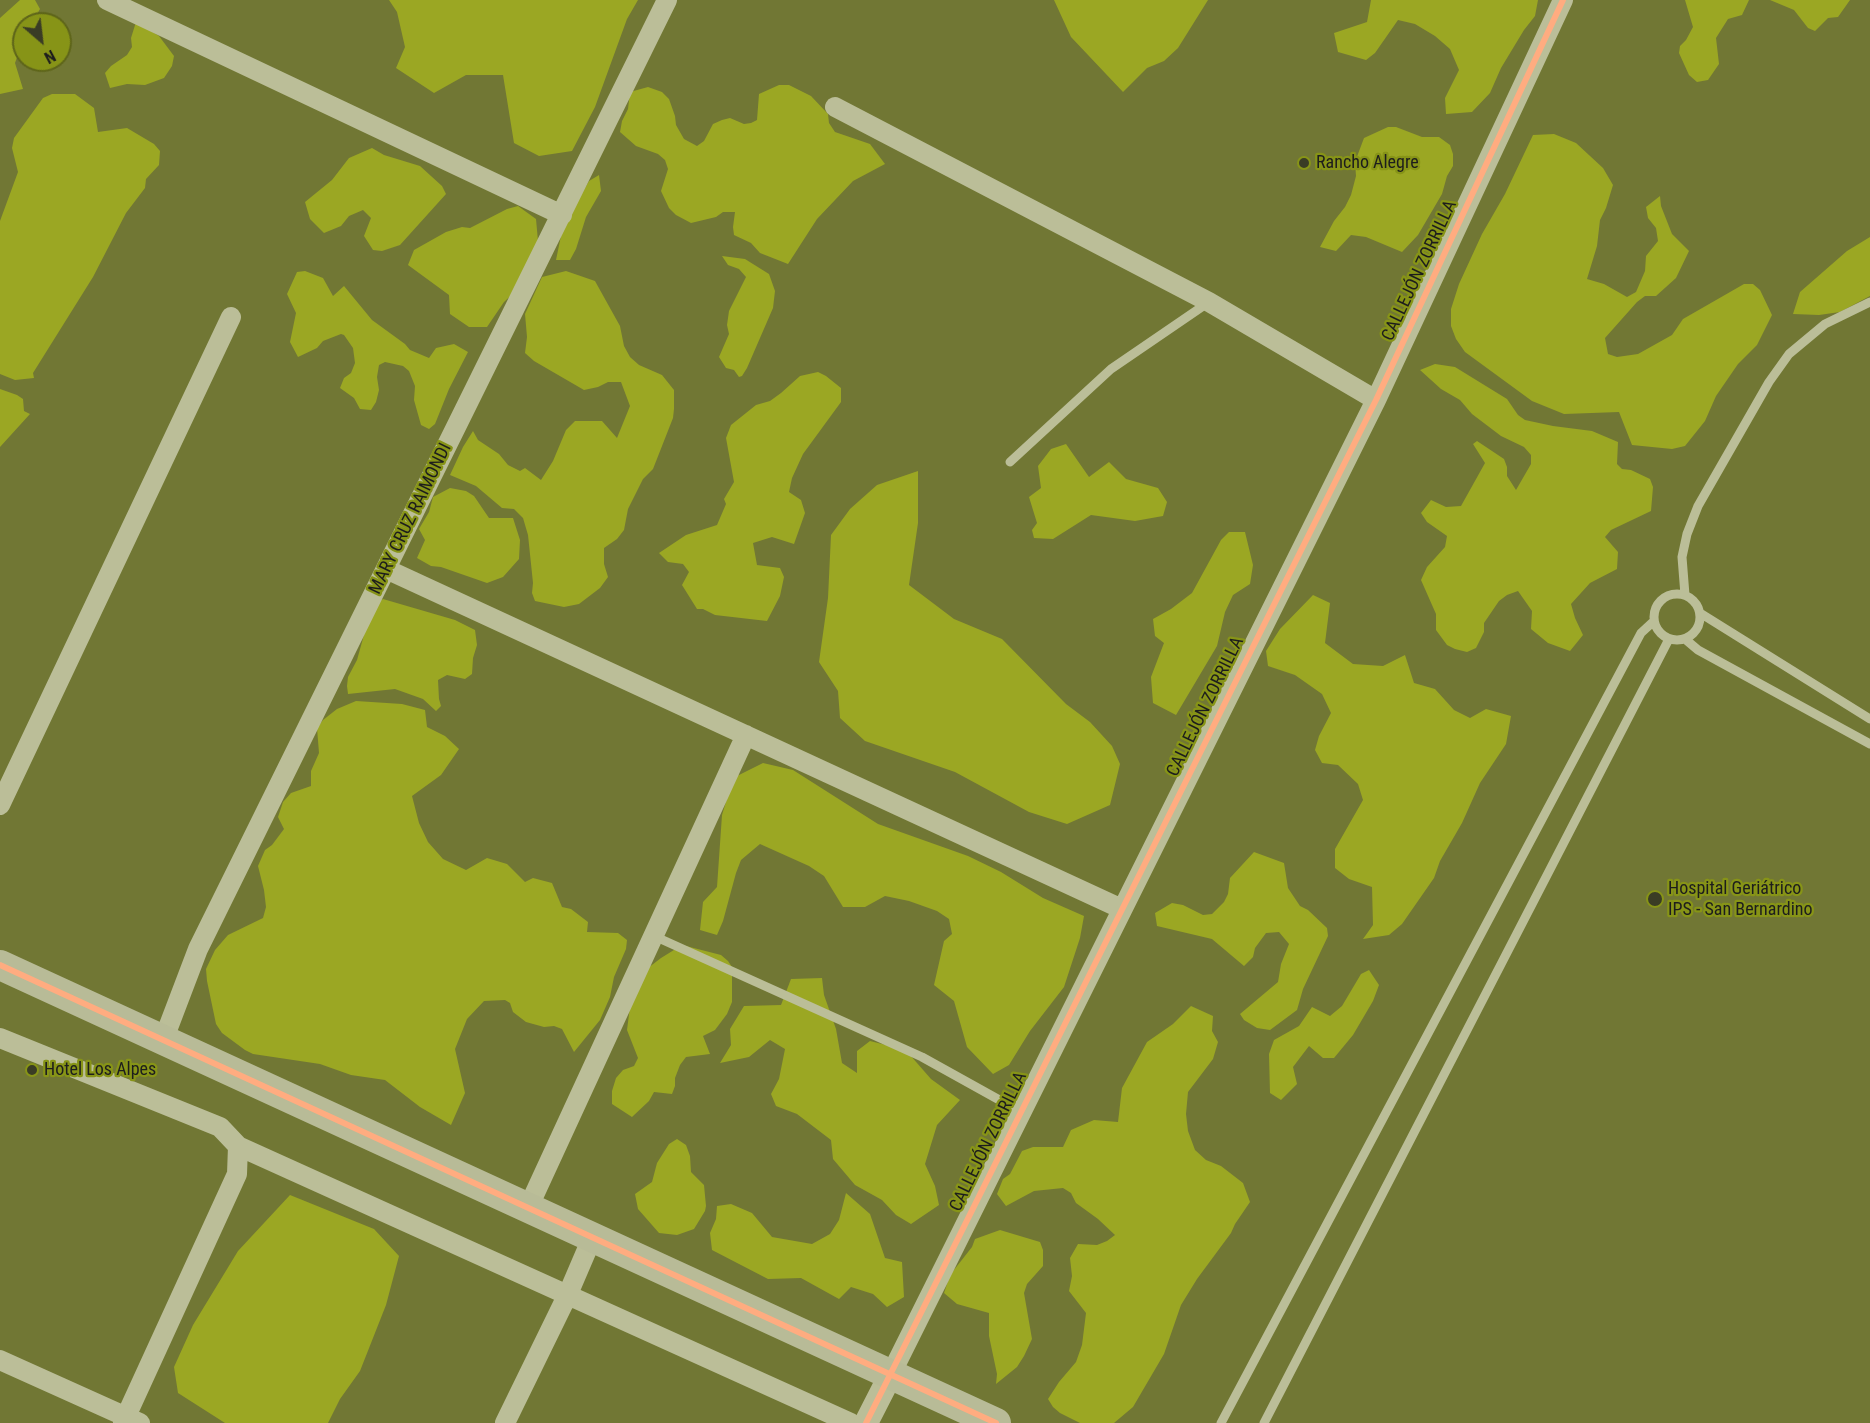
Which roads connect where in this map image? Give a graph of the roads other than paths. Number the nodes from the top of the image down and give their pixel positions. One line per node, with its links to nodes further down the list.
1 (668, 0): 5 (street, MARY CRUZ RAIMONDI)
2 (1563, 0): 9 (street, CALLEJÓN ZORRILLA)
3 (115, 2): 5 (street)
4 (835, 107): 6 (street)
5 (562, 215): 11 (street, MARY CRUZ RAIMONDI)
6 (1209, 302): 9 (street); 10 (lane)
7 (1870, 302): 12 (lane)
8 (231, 317): 20 (street)
9 (1376, 400): 21 (street, CALLEJÓN ZORRILLA)
10 (1010, 462)
11 (386, 569): 18 (street); 25 (street, MARY CRUZ RAIMONDI)
12 (1685, 595): 13 (lane); 14 (lane)
13 (1700, 613): 16 (lane); 17 (lane)
14 (1654, 621): 15 (lane); 38 (lane)
15 (1669, 639): 16 (lane); 39 (lane)
16 (1685, 639): 19 (lane)
17 (1868, 715)
18 (746, 735): 21 (street); 22 (street)
19 (1870, 744)
20 (0, 805)
21 (1122, 909): 26 (street, CALLEJÓN ZORRILLA)
22 (654, 936): 26 (lane); 28 (street)
23 (0, 965): 25 (main road)
24 (0, 1038): 27 (street)
25 (163, 1041): 28 (main road)
26 (1021, 1112): 32 (street, CALLEJÓN ZORRILLA)
27 (238, 1146): 30 (street); 33 (street)
28 (528, 1208): 29 (main road)
29 (592, 1238): 30 (street); 32 (main road)
30 (568, 1294): 34 (street); 35 (street)
31 (0, 1360): 33 (street)
32 (891, 1374): 36 (street, CALLEJÓN ZORRILLA); 37 (main road)
33 (130, 1421)
34 (505, 1423)
35 (851, 1423)
36 (867, 1423)
37 (996, 1423)
38 (1221, 1423)
39 (1264, 1423)

